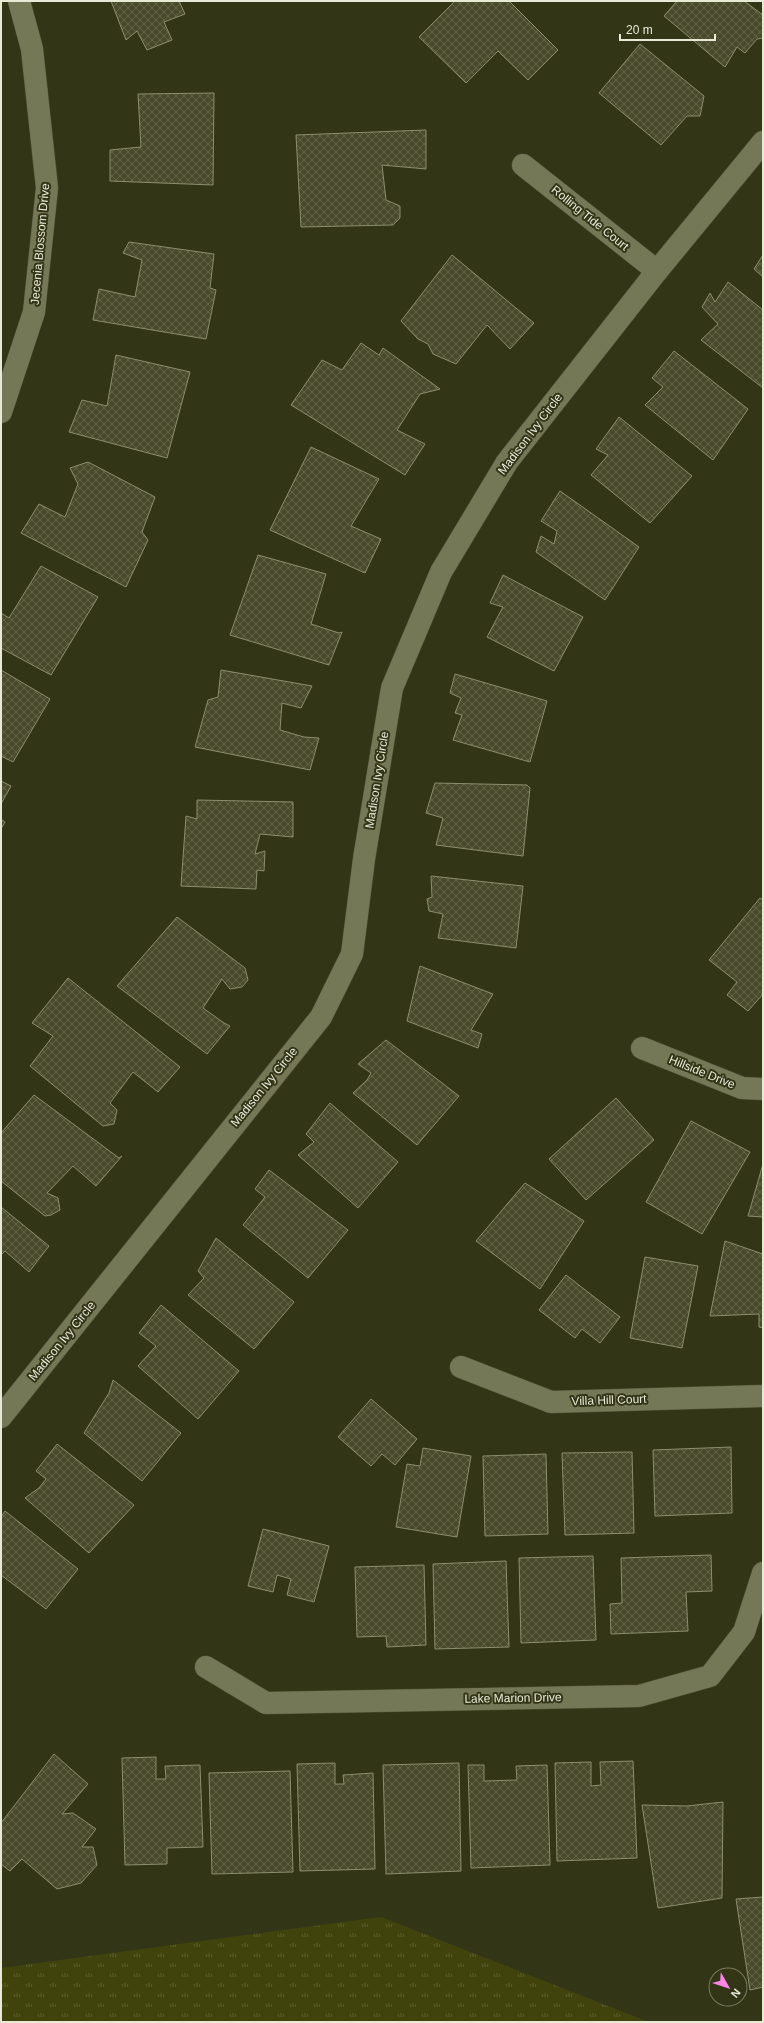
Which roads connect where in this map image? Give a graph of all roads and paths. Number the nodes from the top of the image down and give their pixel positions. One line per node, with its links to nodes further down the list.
1 (19, 1): 5 (street, Jecenia Blossom Drive)
2 (763, 142): 4 (street, Madison Ivy Circle)
3 (523, 165): 4 (street, Rolling Tide Court)
4 (657, 271): 10 (street, Madison Ivy Circle)
5 (1, 412)
6 (642, 1048): 7 (street, Hillside Drive)
7 (763, 1089)
8 (461, 1367): 9 (street, Villa Hill Court)
9 (763, 1396)
10 (1, 1417)
11 (763, 1573): 12 (street, Lake Marion Drive)
12 (206, 1667)

